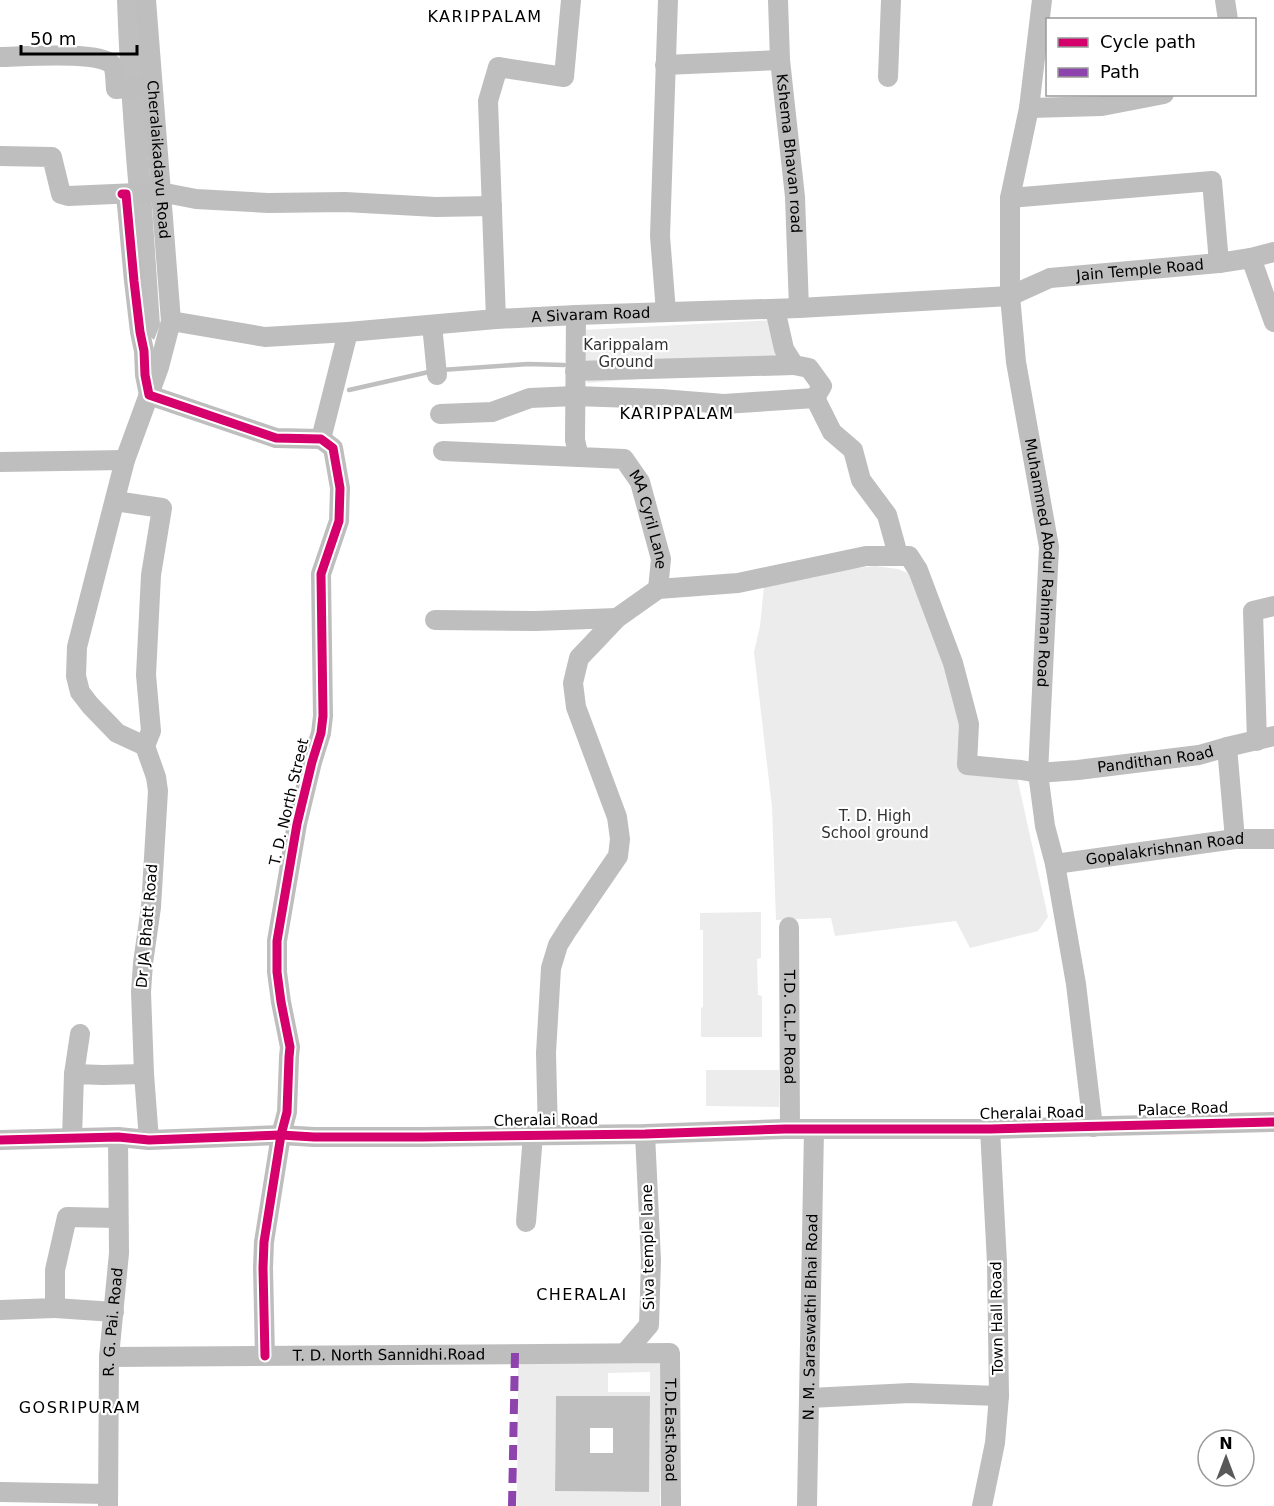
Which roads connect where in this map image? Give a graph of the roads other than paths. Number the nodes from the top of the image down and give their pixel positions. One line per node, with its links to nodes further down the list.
1 (146, 0): 13 (street, Cheralaikadavu Road)
2 (571, 0): 20 (street)
3 (668, 0): 11 (street)
4 (778, 0): 10 (street, Kshema Bhavan road)
5 (891, 0): 12 (street)
6 (1042, 0): 15 (street, Muhammed Abdul Rahiman Road)
7 (1225, 0): 8 (street)
8 (1228, 18)
9 (0, 57): 13 (street)
10 (780, 60): 11 (street); 25 (street, Kshema Bhavan road)
11 (665, 65): 27 (street)
12 (888, 77)
13 (152, 86): 17 (street, Cheralaikadavu Road)
14 (1154, 96): 15 (street)
15 (1029, 108): 19 (street, Muhammed Abdul Rahiman Road)
16 (0, 156): 18 (street)
17 (157, 192): 18 (street); 20 (street); 30 (street, Cheralaikadavu Road)
18 (126, 194): 37 (street)
19 (1010, 198): 23 (street); 24 (street, Muhammed Abdul Rahiman Road)
20 (492, 206): 29 (street)
21 (1274, 252): 22 (street, Jain Temple Road)
22 (1251, 258): 23 (street, Jain Temple Road); 31 (street)
23 (1220, 263): 24 (street, Jain Temple Road)
24 (1010, 296): 25 (street, A Sivaram Road); 55 (street, Muhammed Abdul Rahiman Road)
25 (799, 308): 26 (street, A Sivaram Road)
26 (775, 309): 27 (street, A Sivaram Road); 34 (street)
27 (666, 312): 28 (street, A Sivaram Road)
28 (576, 315): 29 (street, A Sivaram Road); 36 (street)
29 (496, 319): 32 (street, A Sivaram Road)
30 (171, 321): 33 (street, A Sivaram Road); 37 (street, Cheralaikadavu Road)
31 (1274, 322)
32 (432, 325): 33 (street, A Sivaram Road); 35 (street)
33 (348, 332): 41 (street)
34 (794, 365): 36 (street); 39 (street)
35 (437, 370)
36 (575, 371): 38 (street)
37 (149, 395): 41 (street); 44 (street, Cheralaikadavu Road)
38 (575, 396): 39 (street); 40 (street); 43 (street)
39 (815, 398): 47 (street)
40 (440, 414)
41 (321, 439): 69 (street, T. D. North Street)
42 (443, 451): 43 (street)
43 (579, 457): 48 (street, MA Cyril Lane)
44 (126, 460): 45 (street); 46 (street, Cheralaikadavu Road)
45 (0, 462)
46 (115, 501): 53 (street, Cheralaikadavu Road); 53 (street)
47 (898, 555): 48 (street); 55 (street, Pandithan Road)
48 (658, 589): 50 (street)
49 (1274, 606): 52 (street)
50 (617, 618): 51 (street); 70 (street)
51 (435, 620)
52 (1265, 738): 54 (street, Pandithan Road)
53 (145, 746): 62 (street, Dr JA Bhatt Road)
54 (1227, 747): 55 (street, Pandithan Road); 56 (street)
55 (1038, 773): 58 (street, Muhammed Abdul Rahiman Road)
56 (1234, 839): 57 (street, Gopalakrishnan Road); 58 (street, Gopalakrishnan Road)
57 (1274, 839)
58 (1055, 864): 64 (street, Muhammed Abdul Rahiman Road)
59 (789, 927): 65 (street, T.D. G.L.P Road)
60 (80, 1034): 61 (street)
61 (74, 1074): 62 (street); 72 (street)
62 (144, 1074): 74 (street, Dr JA Bhatt Road)
63 (1274, 1122): 64 (street, Palace Road)
64 (1093, 1127): 67 (street, Cheralai Road)
65 (790, 1129): 66 (street, Cheralai Road); 68 (street, Cheralai Road)
66 (814, 1129): 67 (street, Cheralai Road); 85 (street, N. M. Saraswathi Bhai Road)
67 (990, 1129): 84 (street, Town Hall Road)
68 (645, 1134): 70 (street, Cheralai Road); 80 (street, Siva temple lane)
69 (281, 1135): 70 (street, Cheralai Road); 74 (street, Cheralai Road); 82 (street, T. D. North Street)
70 (540, 1135): 76 (street)
71 (118, 1137): 72 (street, Cheralai Road); 74 (street, Cheralai Road); 75 (street, R. G. Pai. Road)
72 (72, 1138): 73 (street, Cheralai Road)
73 (0, 1140)
74 (149, 1140)
75 (118, 1218): 77 (street); 79 (street, R. G. Pai. Road)
76 (526, 1221)
77 (55, 1308): 78 (street); 79 (street)
78 (0, 1310)
79 (114, 1312): 83 (street, R. G. Pai. Road)
80 (626, 1353): 81 (street, T. D. North Sannidhi.Road); 82 (street, T. D. North Sannidhi.Road)
81 (670, 1353): 89 (street, T.D.East.Road)
82 (265, 1356): 83 (street, T. D. North Sannidhi.Road)
83 (109, 1357): 88 (street, R. G. Pai. Road)
84 (999, 1396): 85 (street); 91 (street, Town Hall Road)
85 (810, 1398): 90 (street, N. M. Saraswathi Bhai Road)
86 (0, 1492): 87 (street)
87 (56, 1500): 88 (street)
88 (108, 1500)
89 (671, 1506)
90 (807, 1506)
91 (982, 1506)

